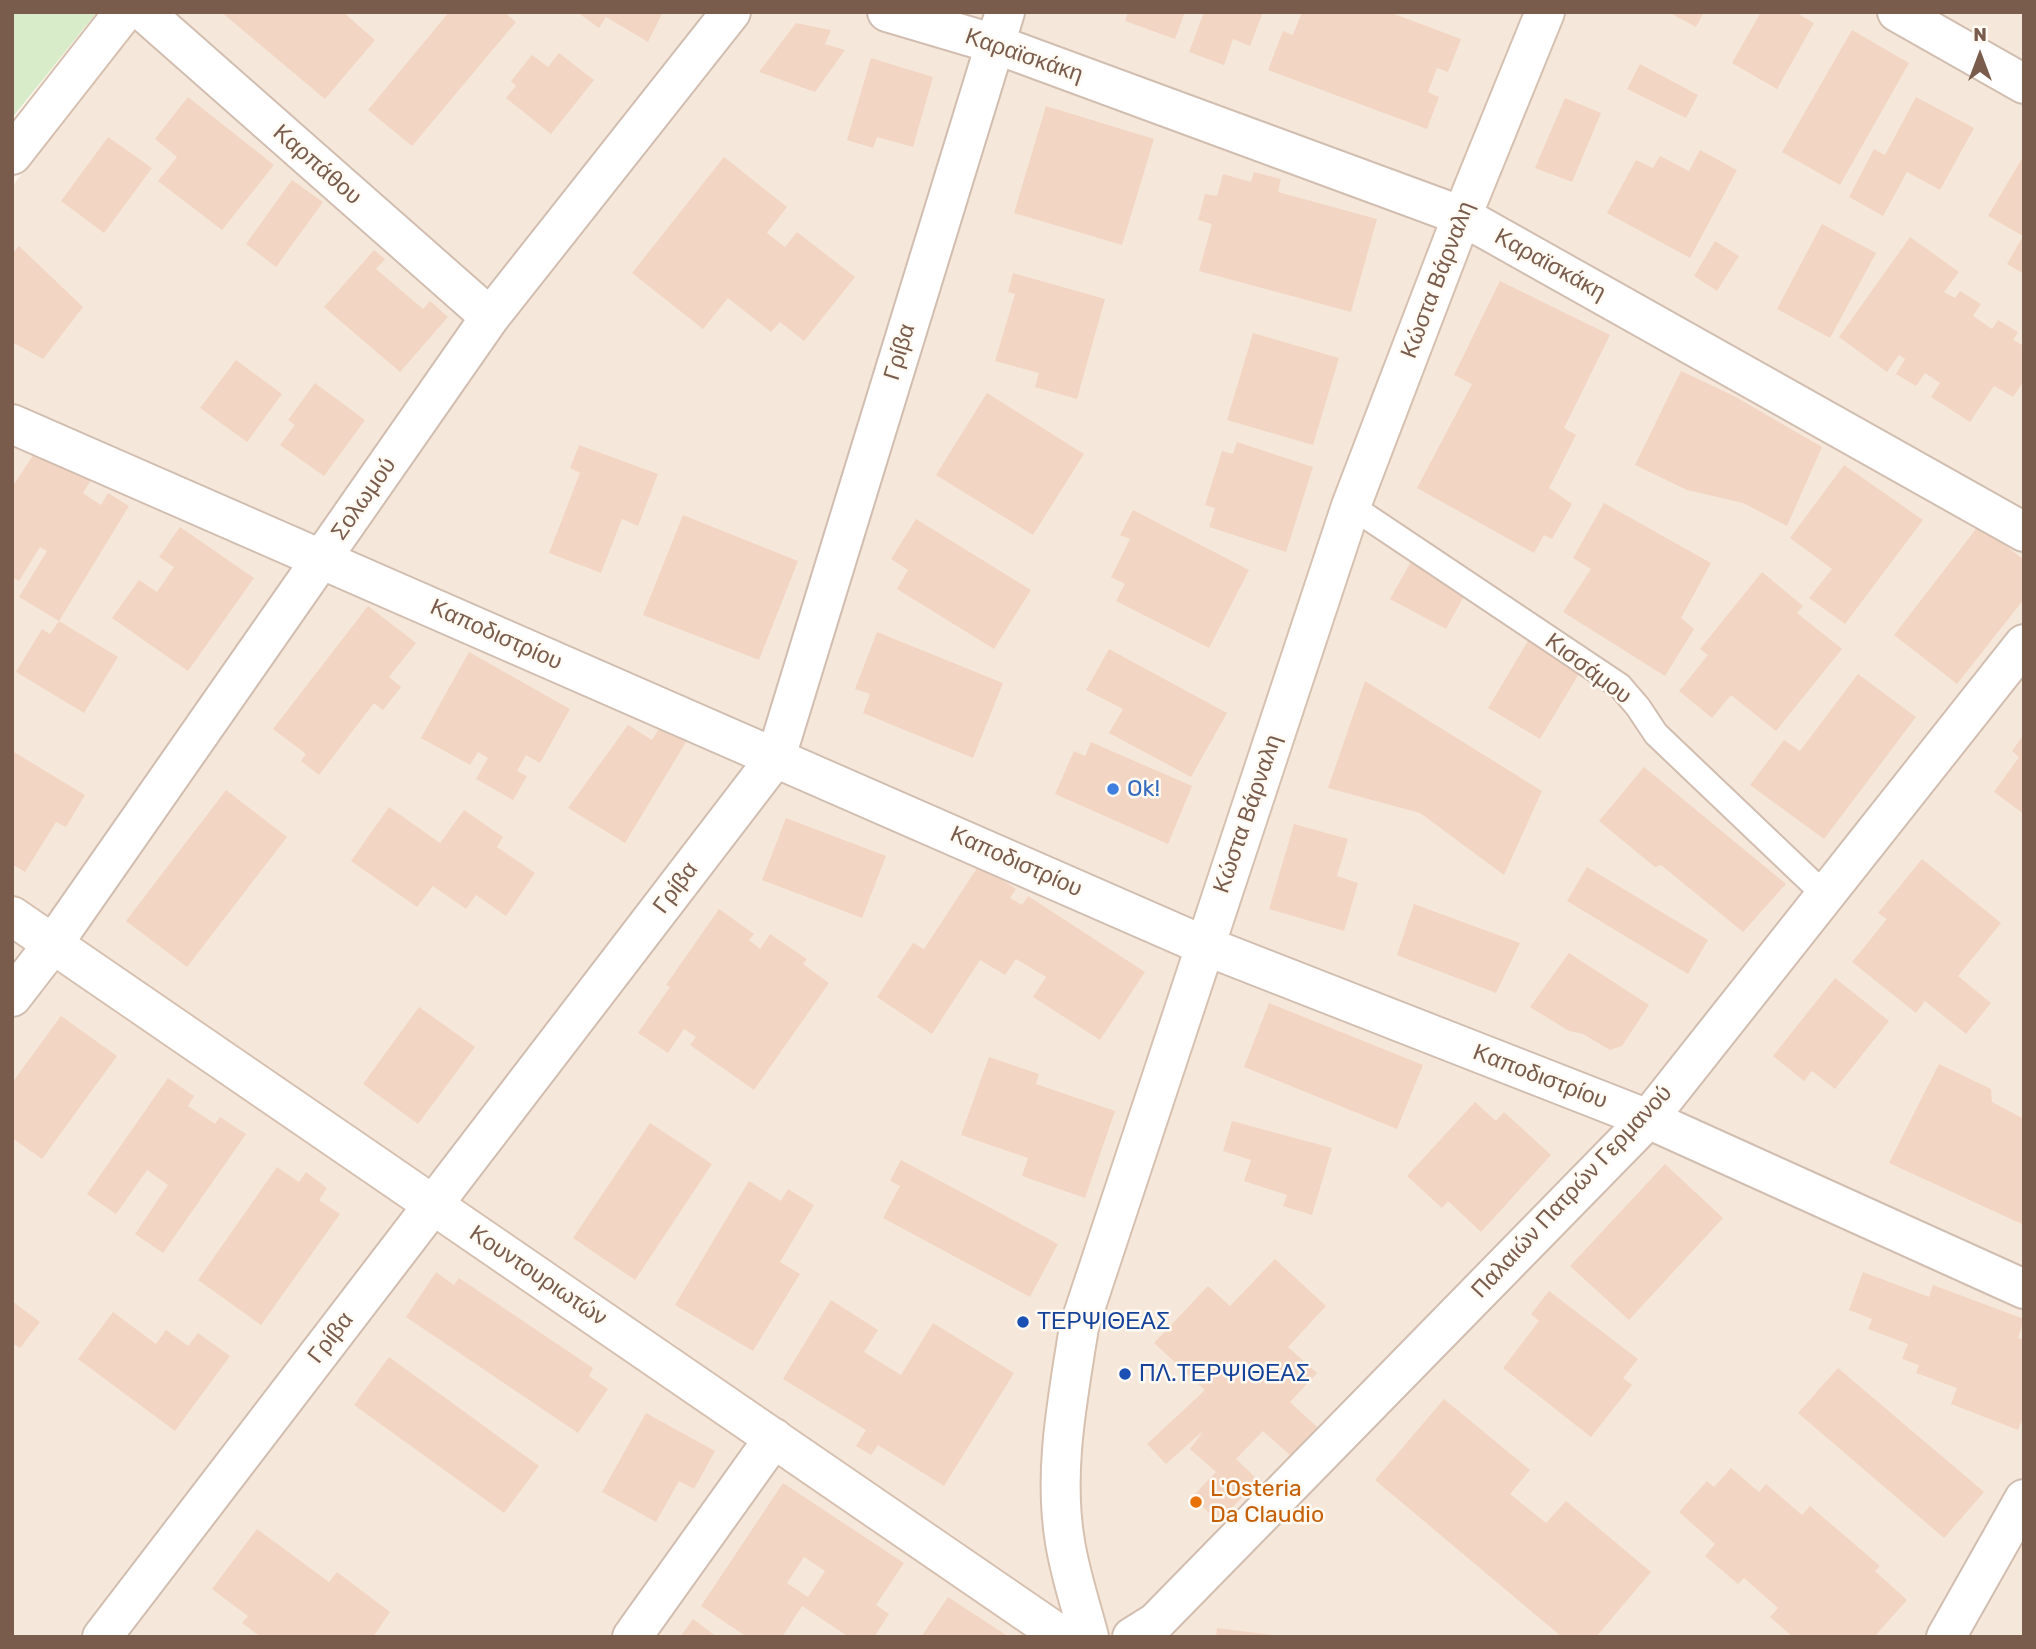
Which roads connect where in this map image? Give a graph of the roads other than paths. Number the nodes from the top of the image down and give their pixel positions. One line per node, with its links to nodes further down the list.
1 (124, 12): 9 (street)
2 (144, 12): 11 (street, Καρπάθου)
3 (731, 12): 11 (street, Σολωμού)
4 (887, 12): 7 (street, Καραϊσκάκη)
5 (1545, 12): 10 (street, Κώστα Βάρναλη)
6 (1897, 12): 8 (street)
7 (1000, 28): 10 (street, Καραϊσκάκη); 17 (street, Γρίβα)
8 (2024, 84)
9 (12, 155)
10 (1462, 216): 13 (street, Κώστα Βάρναλη); 14 (street, Καραϊσκάκη)
11 (490, 317): 15 (street, Σολωμού)
12 (12, 424): 15 (street, Καποδιστρίου)
13 (1351, 506): 18 (lane, Κισσάμου); 21 (street, Κώστα Βάρναλη)
14 (2024, 532)
15 (323, 559): 17 (street, Καποδιστρίου); 20 (street, Σολωμού)
16 (2024, 644): 18 (street, Παλαιών Πατρών Γερμανού)
17 (776, 757): 21 (street, Καποδιστρίου); 24 (street, Γρίβα)
18 (1825, 895): 23 (street, Παλαιών Πατρών Γερμανού)
19 (12, 916): 20 (street, Κουντουριωτών)
20 (53, 944): 22 (street, Σολωμού); 24 (street, Κουντουριωτών)
21 (1203, 945): 23 (street, Καποδιστρίου); 31 (street, Κώστα Βάρναλη)
22 (12, 997)
23 (1648, 1119): 25 (street, Καποδιστρίου); 32 (street, Παλαιών Πατρών Γερμανού)
24 (434, 1205): 26 (street, Κουντουριωτών); 28 (street, Γρίβα)
25 (2024, 1289)
26 (774, 1438): 29 (street); 30 (street, Κουντουριωτών)
27 (2024, 1499): 33 (street)
28 (102, 1637)
29 (632, 1637)
30 (1063, 1637)
31 (1089, 1637)
32 (1132, 1637)
33 (1947, 1637)

